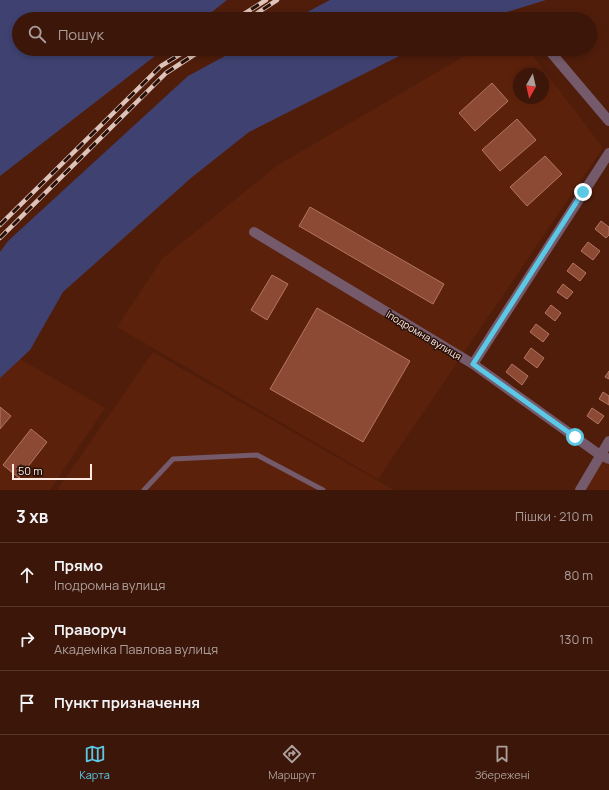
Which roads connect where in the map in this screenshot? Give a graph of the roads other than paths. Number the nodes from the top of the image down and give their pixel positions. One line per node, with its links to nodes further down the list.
1 (554, 56): 2 (street)
2 (609, 121)
3 (609, 153): 5 (street)
4 (254, 232): 5 (street, Іподромна вулиця)
5 (473, 364): 7 (street, Іподромна вулиця)
6 (609, 441): 7 (street)
7 (605, 457): 10 (street)
8 (144, 490): 9 (lane)
9 (323, 490)
10 (580, 490)

